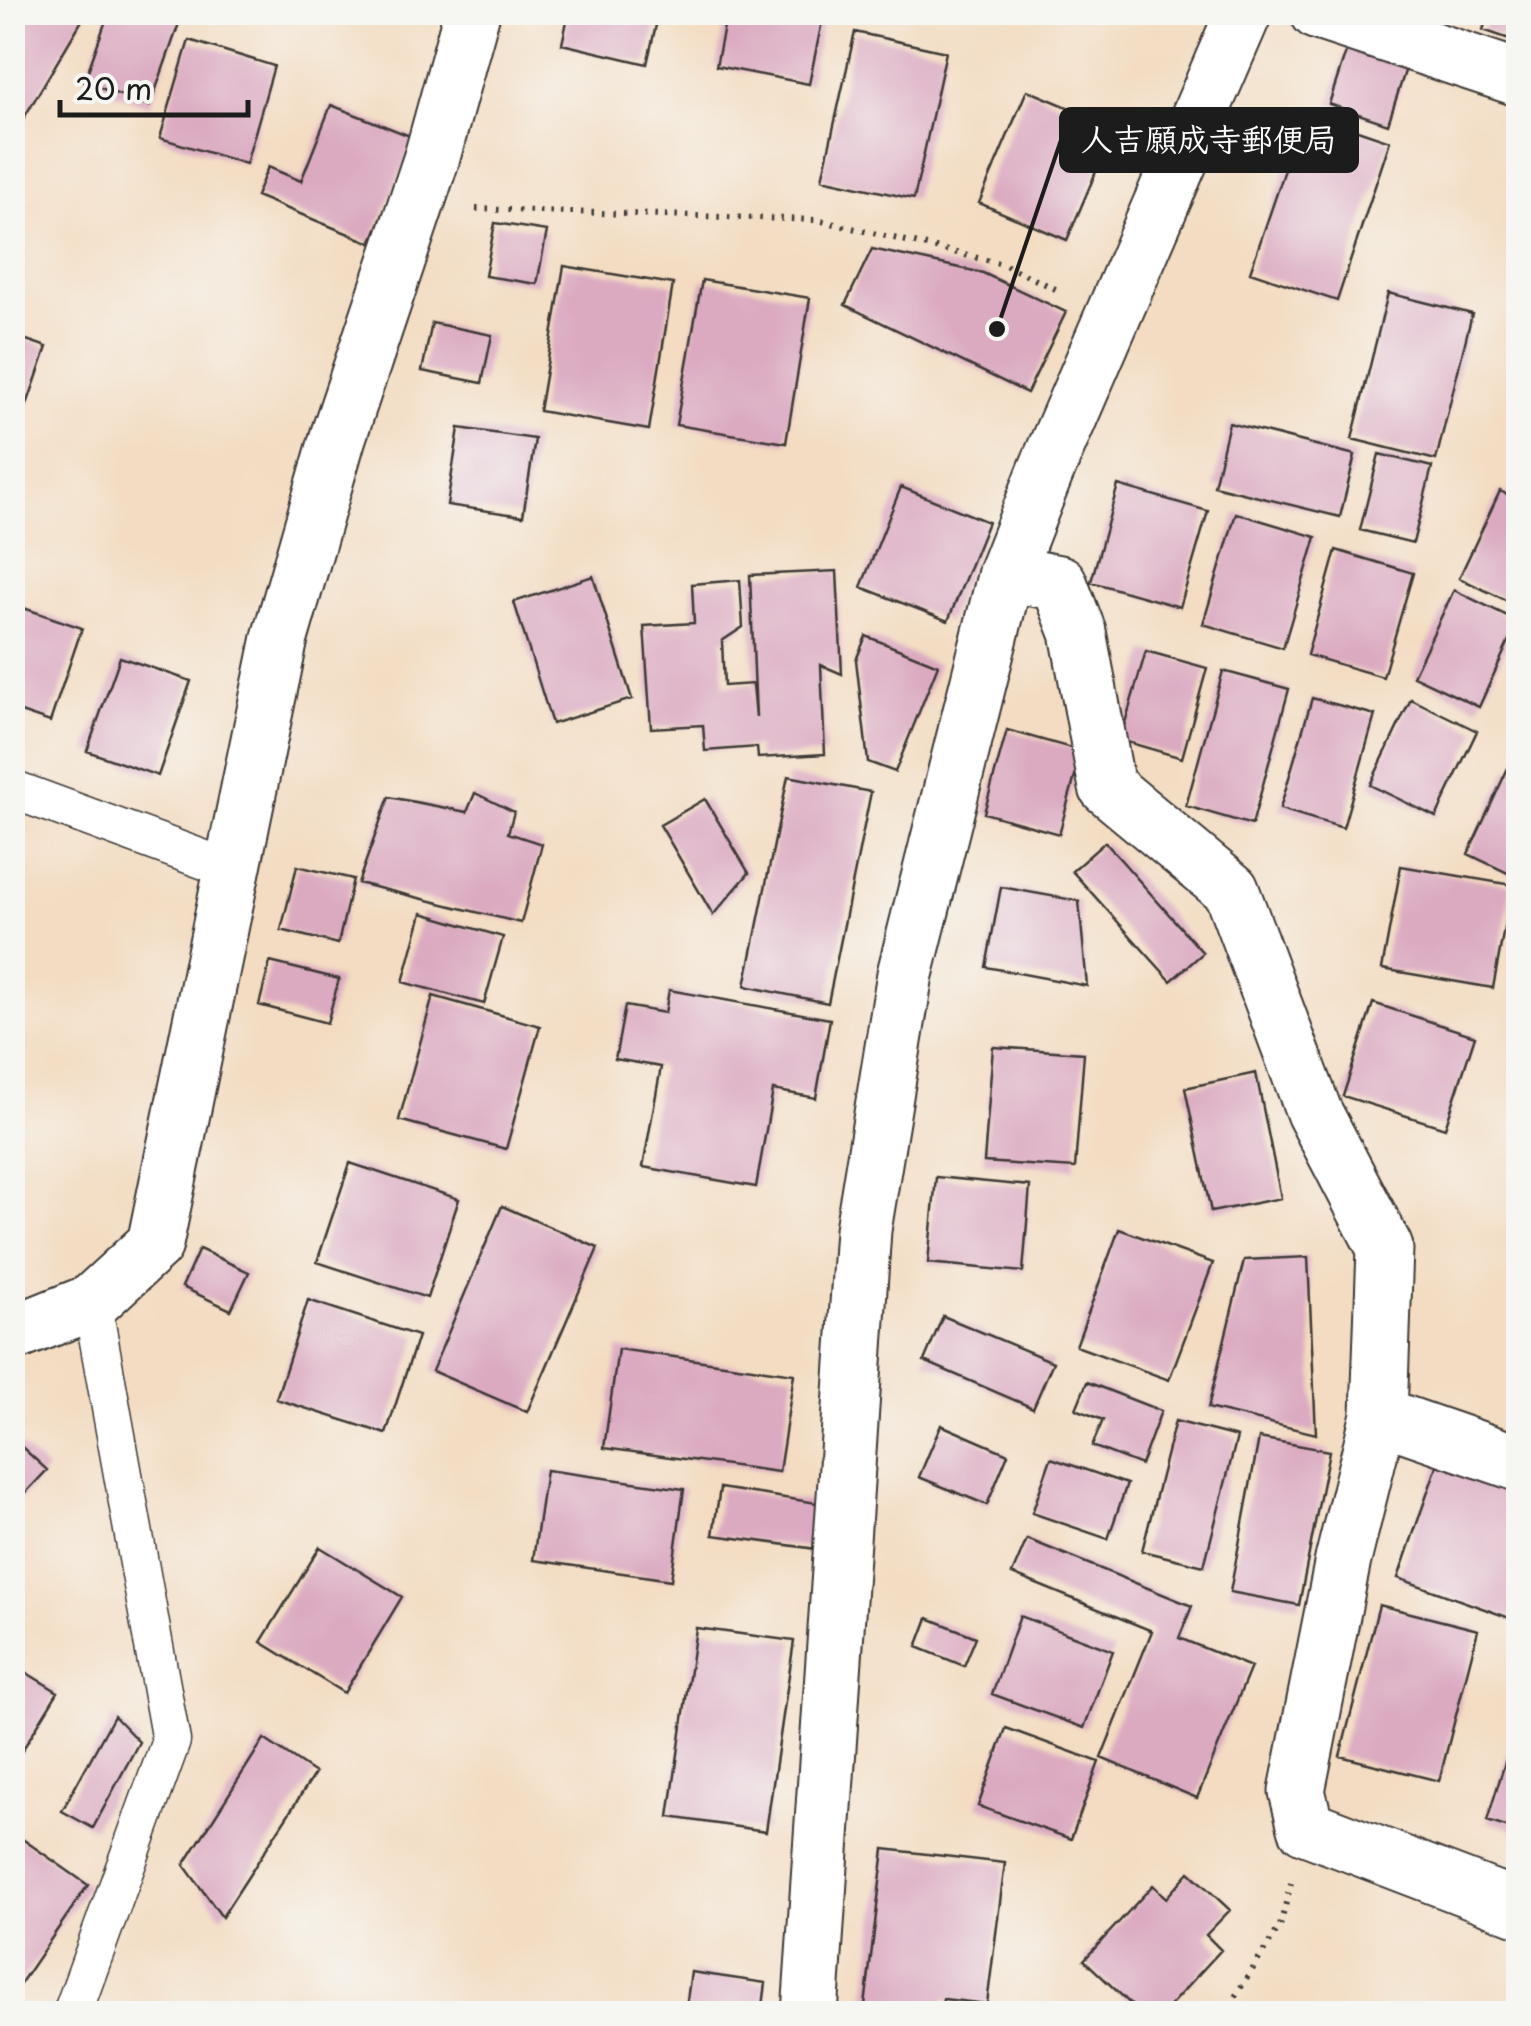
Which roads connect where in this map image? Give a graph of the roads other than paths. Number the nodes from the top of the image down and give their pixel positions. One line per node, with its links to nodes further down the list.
1 (472, 12): 7 (main road)
2 (1244, 12): 5 (main road)
3 (1318, 12): 4 (main road)
4 (1518, 78)
5 (1006, 573): 10 (main road); 14 (main road)
6 (12, 789): 7 (lane)
7 (232, 870): 8 (main road)
8 (92, 1302): 9 (main road); 13 (lane)
9 (12, 1334)
10 (1379, 1414): 11 (main road); 12 (main road)
11 (1518, 1463)
12 (1518, 1908)
13 (72, 2014)
14 (810, 2014)

